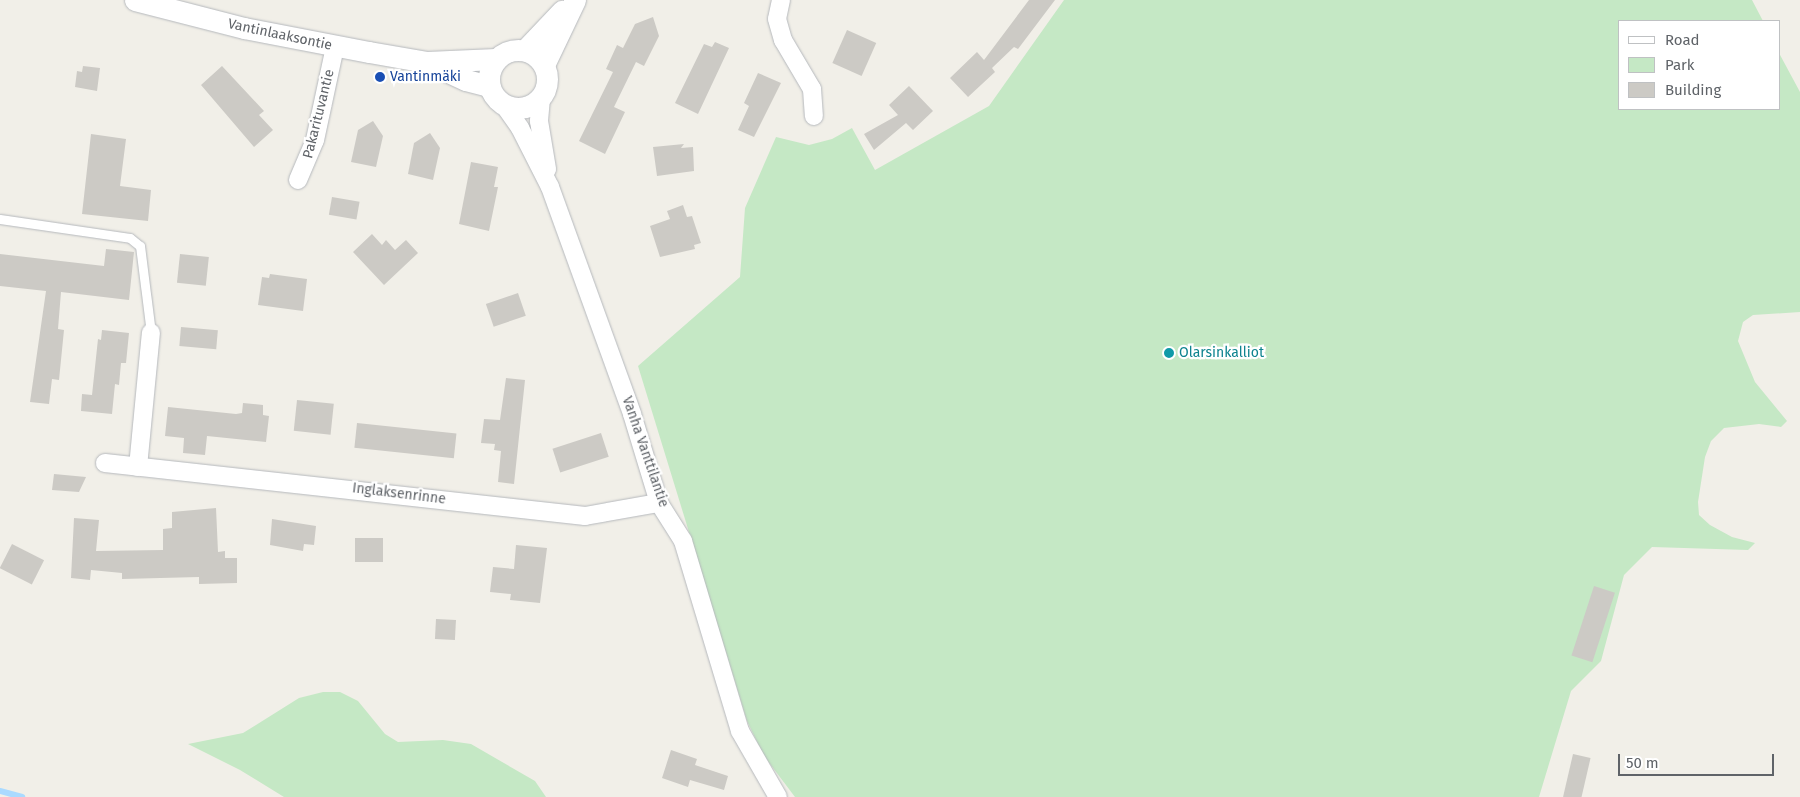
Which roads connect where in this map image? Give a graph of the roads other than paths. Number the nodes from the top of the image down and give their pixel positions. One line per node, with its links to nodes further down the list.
1 (135, 0): 4 (street, Vantinlaaksontie)
2 (574, 0): 5 (street); 8 (street)
3 (781, 0): 12 (street)
4 (335, 47): 7 (street, Vantinlaaksontie); 13 (street, Pakarituvantie)
5 (524, 50): 6 (street); 8 (street)
6 (496, 59): 7 (street, Vantinlaaksontie); 9 (street)
7 (428, 62): 9 (street, Vantinlaaksontie)
8 (544, 65): 10 (street)
9 (489, 86): 11 (street)
10 (541, 98): 11 (street); 14 (street, Vanha Vanttilantie)
11 (504, 105): 14 (street, Vanha Vanttilantie)
12 (814, 116)
13 (298, 180)
14 (550, 187): 19 (street, Vanha Vanttilantie)
15 (0, 219): 16 (lane)
16 (151, 333): 18 (street)
17 (105, 463): 18 (street, Inglaksenrinne)
18 (138, 467): 19 (street, Inglaksenrinne)
19 (660, 503): 20 (street, Vanha Vanttilantie)
20 (778, 797)

